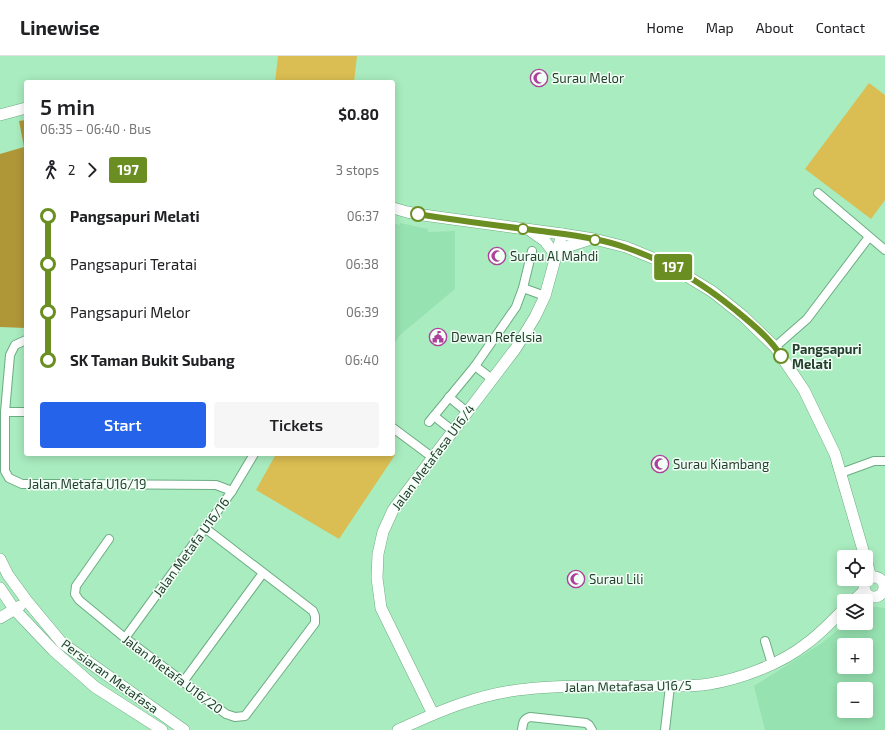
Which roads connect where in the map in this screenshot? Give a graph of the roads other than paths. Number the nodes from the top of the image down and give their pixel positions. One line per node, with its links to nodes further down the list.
1 (24, 109): 2 (street)
2 (0, 115)
3 (818, 194): 7 (street)
4 (395, 209): 5 (street)
5 (529, 230): 6 (street); 11 (street)
6 (562, 234): 8 (street); 11 (street, Jalan Metafasa U16/4)
7 (869, 237): 9 (street); 15 (street)
8 (590, 239): 11 (street); 15 (street)
9 (885, 250)
10 (532, 251): 12 (street, Jalan Metafasa U16/4)
11 (556, 256): 13 (street, Jalan Metafasa U16/4)
12 (523, 288): 13 (street); 16 (street, Jalan Metafasa U16/4)
13 (545, 296): 17 (street, Jalan Metafasa U16/4)
14 (24, 341): 19 (street, Jalan Metafa U16/19)
15 (775, 346): 27 (street)
16 (475, 366): 17 (street); 18 (street, Jalan Metafasa U16/4)
17 (492, 379): 21 (street, Jalan Metafasa U16/4)
18 (449, 397): 21 (street); 23 (street, Jalan Metafasa U16/4)
19 (5, 412): 20 (street); 28 (street, Jalan Metafa U16/19)
20 (24, 412)
21 (467, 412): 23 (street, Jalan Metafasa U16/4)
22 (395, 429): 25 (street)
23 (453, 431): 25 (street, Jalan Metafasa U16/4)
24 (253, 456): 28 (street, Jalan Metafa U16/16)
25 (432, 457): 49 (street, Jalan Metafasa U16/4)
26 (885, 461): 27 (street)
27 (841, 473): 31 (street)
28 (232, 491): 29 (street, Jalan Metafa U16/16)
29 (205, 528): 33 (street, Jalan Metafa U16/20); 44 (street, Jalan Metafa U16/16)
30 (109, 539): 44 (street, Jalan Metafa U16/20)
31 (864, 550)
32 (0, 559): 40 (street, Persiaran Metafasa)
33 (263, 573): 47 (street); 47 (street, Jalan Metafa U16/20)
34 (873, 578): 35 (street)
35 (884, 584): 38 (street)
36 (865, 586): 38 (street)
37 (0, 588): 41 (street, Persiaran Metafasa)
38 (865, 590): 39 (street)
39 (861, 594)
40 (27, 602): 41 (street); 51 (street, Persiaran Metafasa)
41 (14, 610): 43 (street); 50 (street, Persiaran Metafasa)
42 (837, 616): 46 (street, Jalan Metafasa U16/5)
43 (0, 618)
44 (125, 638): 47 (street, Jalan Metafa U16/20)
45 (765, 642): 46 (street)
46 (772, 664): 48 (street, Jalan Metafasa U16/5)
47 (183, 682)
48 (670, 686): 49 (street, Jalan Metafasa U16/5); 55 (street)
49 (433, 714): 52 (street, Jalan Metafasa U16/5)
50 (162, 730)
51 (184, 730)
52 (398, 730)
53 (522, 730): 54 (street)
54 (592, 730)
55 (665, 730)

